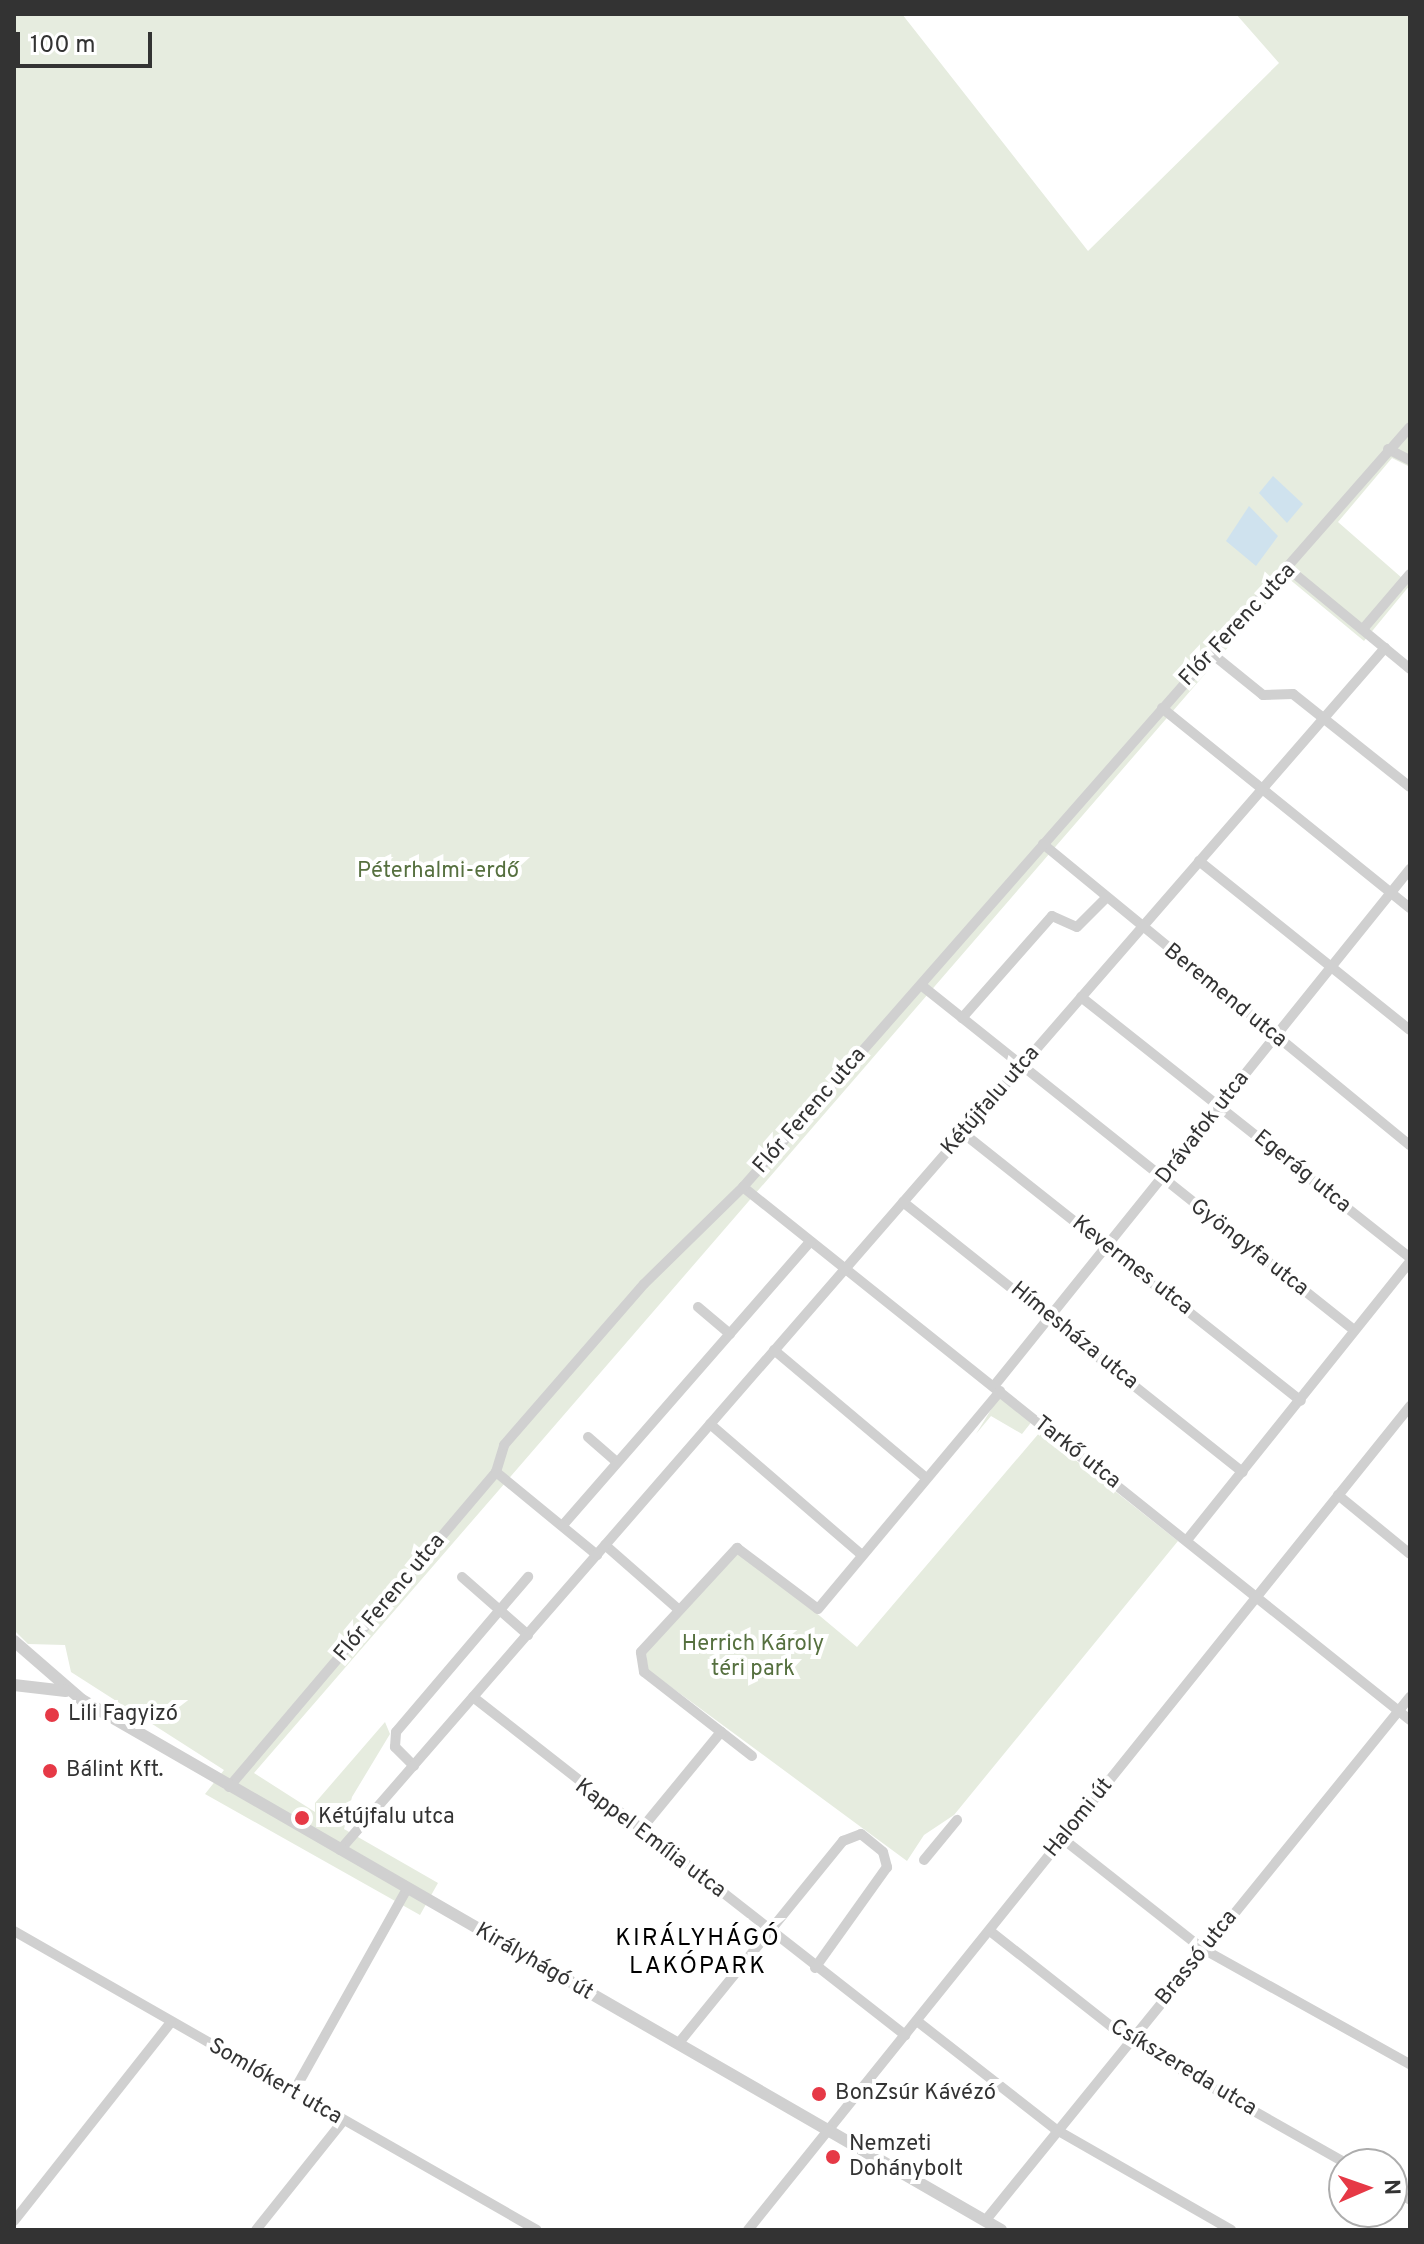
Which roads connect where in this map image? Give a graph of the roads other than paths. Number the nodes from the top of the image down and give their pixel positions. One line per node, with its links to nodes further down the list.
1 (1410, 427): 2 (street, Flór Ferenc utca)
2 (1388, 449): 3 (street); 4 (street, Flór Ferenc utca)
3 (1410, 460)
4 (1290, 570): 6 (street); 8 (street, Flór Ferenc utca)
5 (1410, 574): 6 (street)
6 (1363, 629): 7 (street)
7 (1385, 648): 9 (street); 11 (street, Kétújfalu utca)
8 (1211, 653): 10 (street, Flór Ferenc utca); 11 (street)
9 (1410, 669)
10 (1162, 708): 13 (street); 14 (street, Flór Ferenc utca)
11 (1323, 718): 12 (street); 13 (street, Kétújfalu utca)
12 (1410, 787)
13 (1261, 790): 15 (street, Kétújfalu utca); 17 (street)
14 (1043, 844): 18 (street, Beremend utca); 22 (street, Flór Ferenc utca)
15 (1199, 861): 20 (street, Kétújfalu utca); 21 (street)
16 (1410, 869): 17 (street, Drávafok utca)
17 (1390, 893): 19 (street); 21 (street, Drávafok utca)
18 (1106, 898): 20 (street, Beremend utca); 24 (street)
19 (1410, 908)
20 (1141, 929): 23 (street, Kétújfalu utca); 26 (street, Beremend utca)
21 (1331, 967): 25 (street); 26 (street, Drávafok utca)
22 (921, 985): 24 (street, Gyöngyfa utca); 32 (street, Flór Ferenc utca)
23 (1081, 997): 27 (street, Kétújfalu utca); 28 (street, Egerág utca)
24 (962, 1018): 27 (street, Gyöngyfa utca)
25 (1410, 1030)
26 (1275, 1037): 28 (street, Drávafok utca); 30 (street, Beremend utca)
27 (1022, 1066): 29 (street, Kétújfalu utca); 31 (street, Gyöngyfa utca)
28 (1220, 1106): 31 (street, Drávafok utca); 36 (street, Egerág utca)
29 (963, 1133): 33 (street, Kétújfalu utca); 35 (street, Kevermes utca)
30 (1410, 1145)
31 (1162, 1180): 35 (street, Drávafok utca); 40 (street, Gyöngyfa utca)
32 (743, 1187): 34 (street, Tarkő utca); 49 (street, Flór Ferenc utca)
33 (903, 1202): 37 (street, Kétújfalu utca); 39 (street, Hímesháza utca)
34 (810, 1242): 37 (street, Tarkő utca); 41 (street)
35 (1110, 1248): 39 (street, Drávafok utca); 44 (street, Kevermes utca)
36 (1410, 1260): 40 (street)
37 (844, 1270): 42 (street, Kétújfalu utca); 43 (street, Tarkő utca)
38 (698, 1307): 41 (street)
39 (1052, 1317): 43 (street, Drávafok utca); 50 (street, Hímesháza utca)
40 (1354, 1330): 44 (street)
41 (730, 1334): 48 (street)
42 (774, 1350): 46 (street, Kétújfalu utca); 51 (street)
43 (997, 1389): 51 (street, Drávafok utca); 54 (street, Tarkő utca)
44 (1301, 1401): 50 (street)
45 (1409, 1409): 52 (street, Halomi út)
46 (710, 1424): 55 (street, Kétújfalu utca); 58 (street)
47 (588, 1437): 48 (street)
48 (617, 1462): 53 (street)
49 (496, 1472): 53 (street); 77 (street, Flór Ferenc utca)
50 (1243, 1472): 54 (street)
51 (926, 1478): 58 (street, Drávafok utca)
52 (1338, 1495): 56 (street); 61 (street, Halomi út)
53 (563, 1525): 57 (street)
54 (1187, 1540): 61 (street, Tarkő utca)
55 (605, 1545): 57 (street, Kétújfalu utca); 62 (street)
56 (1410, 1554)
57 (597, 1555): 64 (street, Kétújfalu utca)
58 (862, 1555): 62 (street, Drávafok utca)
59 (462, 1577): 63 (street)
60 (528, 1577): 63 (street)
61 (1256, 1598): 72 (street, Tarkő utca); 80 (street, Halomi út)
62 (678, 1609): 74 (street)
63 (500, 1610): 64 (street); 76 (street)
64 (528, 1635): 70 (street, Kétújfalu utca)
65 (14, 1641): 67 (street)
66 (14, 1659): 67 (street)
67 (36, 1661): 68 (street, Királyhágó út); 69 (street, Királyhágó út)
68 (21, 1689): 69 (street, Királyhágó út)
69 (70, 1692): 77 (street, Királyhágó út)
70 (473, 1697): 76 (street, Kétújfalu utca); 79 (street, Kappel Emília utca)
71 (1410, 1697): 72 (street, Brassó utca)
72 (1399, 1711): 73 (street, Tarkő utca); 87 (street, Brassó utca)
73 (1410, 1720)
74 (721, 1732): 75 (street); 79 (street)
75 (752, 1756)
76 (414, 1766): 81 (street, Kétújfalu utca)
77 (229, 1787): 81 (street, Királyhágó út)
78 (957, 1820): 82 (street)
79 (638, 1833): 84 (street, Kappel Emília utca)
80 (1063, 1839): 86 (street, Halomi út); 87 (street)
81 (340, 1850): 83 (street, Királyhágó út)
82 (924, 1860)
83 (407, 1889): 93 (street, Királyhágó út); 95 (street)
84 (769, 1929): 88 (street, Kappel Emília utca); 88 (street); 93 (street)
85 (14, 1931): 90 (street, Somlókert utca)
86 (990, 1931): 89 (street, Halomi út); 92 (street, Csíkszereda utca)
87 (1203, 1949): 92 (street, Brassó utca); 94 (street)
88 (815, 1968): 91 (street, Kappel Emília utca)
89 (917, 2021): 91 (street, Halomi út); 97 (street)
90 (171, 2022): 95 (street, Somlókert utca); 101 (street)
91 (905, 2035): 98 (street, Halomi út)
92 (1130, 2041): 97 (street, Brassó utca); 99 (street, Csíkszereda utca)
93 (678, 2044): 98 (street, Királyhágó út)
94 (1409, 2062)
95 (294, 2091): 96 (street, Somlókert utca)
96 (343, 2121): 102 (street, Somlókert utca); 104 (street)
97 (1055, 2129): 100 (street, Brassó utca); 108 (street)
98 (828, 2130): 100 (street, Királyhágó út); 106 (street, Halomi út)
99 (1328, 2153)
100 (985, 2221): 107 (street, Királyhágó út)
101 (14, 2222): 103 (street)
102 (518, 2226): 105 (street, Somlókert utca)
103 (23, 2230)
104 (256, 2230)
105 (537, 2230)
106 (748, 2230)
107 (1001, 2230)
108 (1231, 2230)

